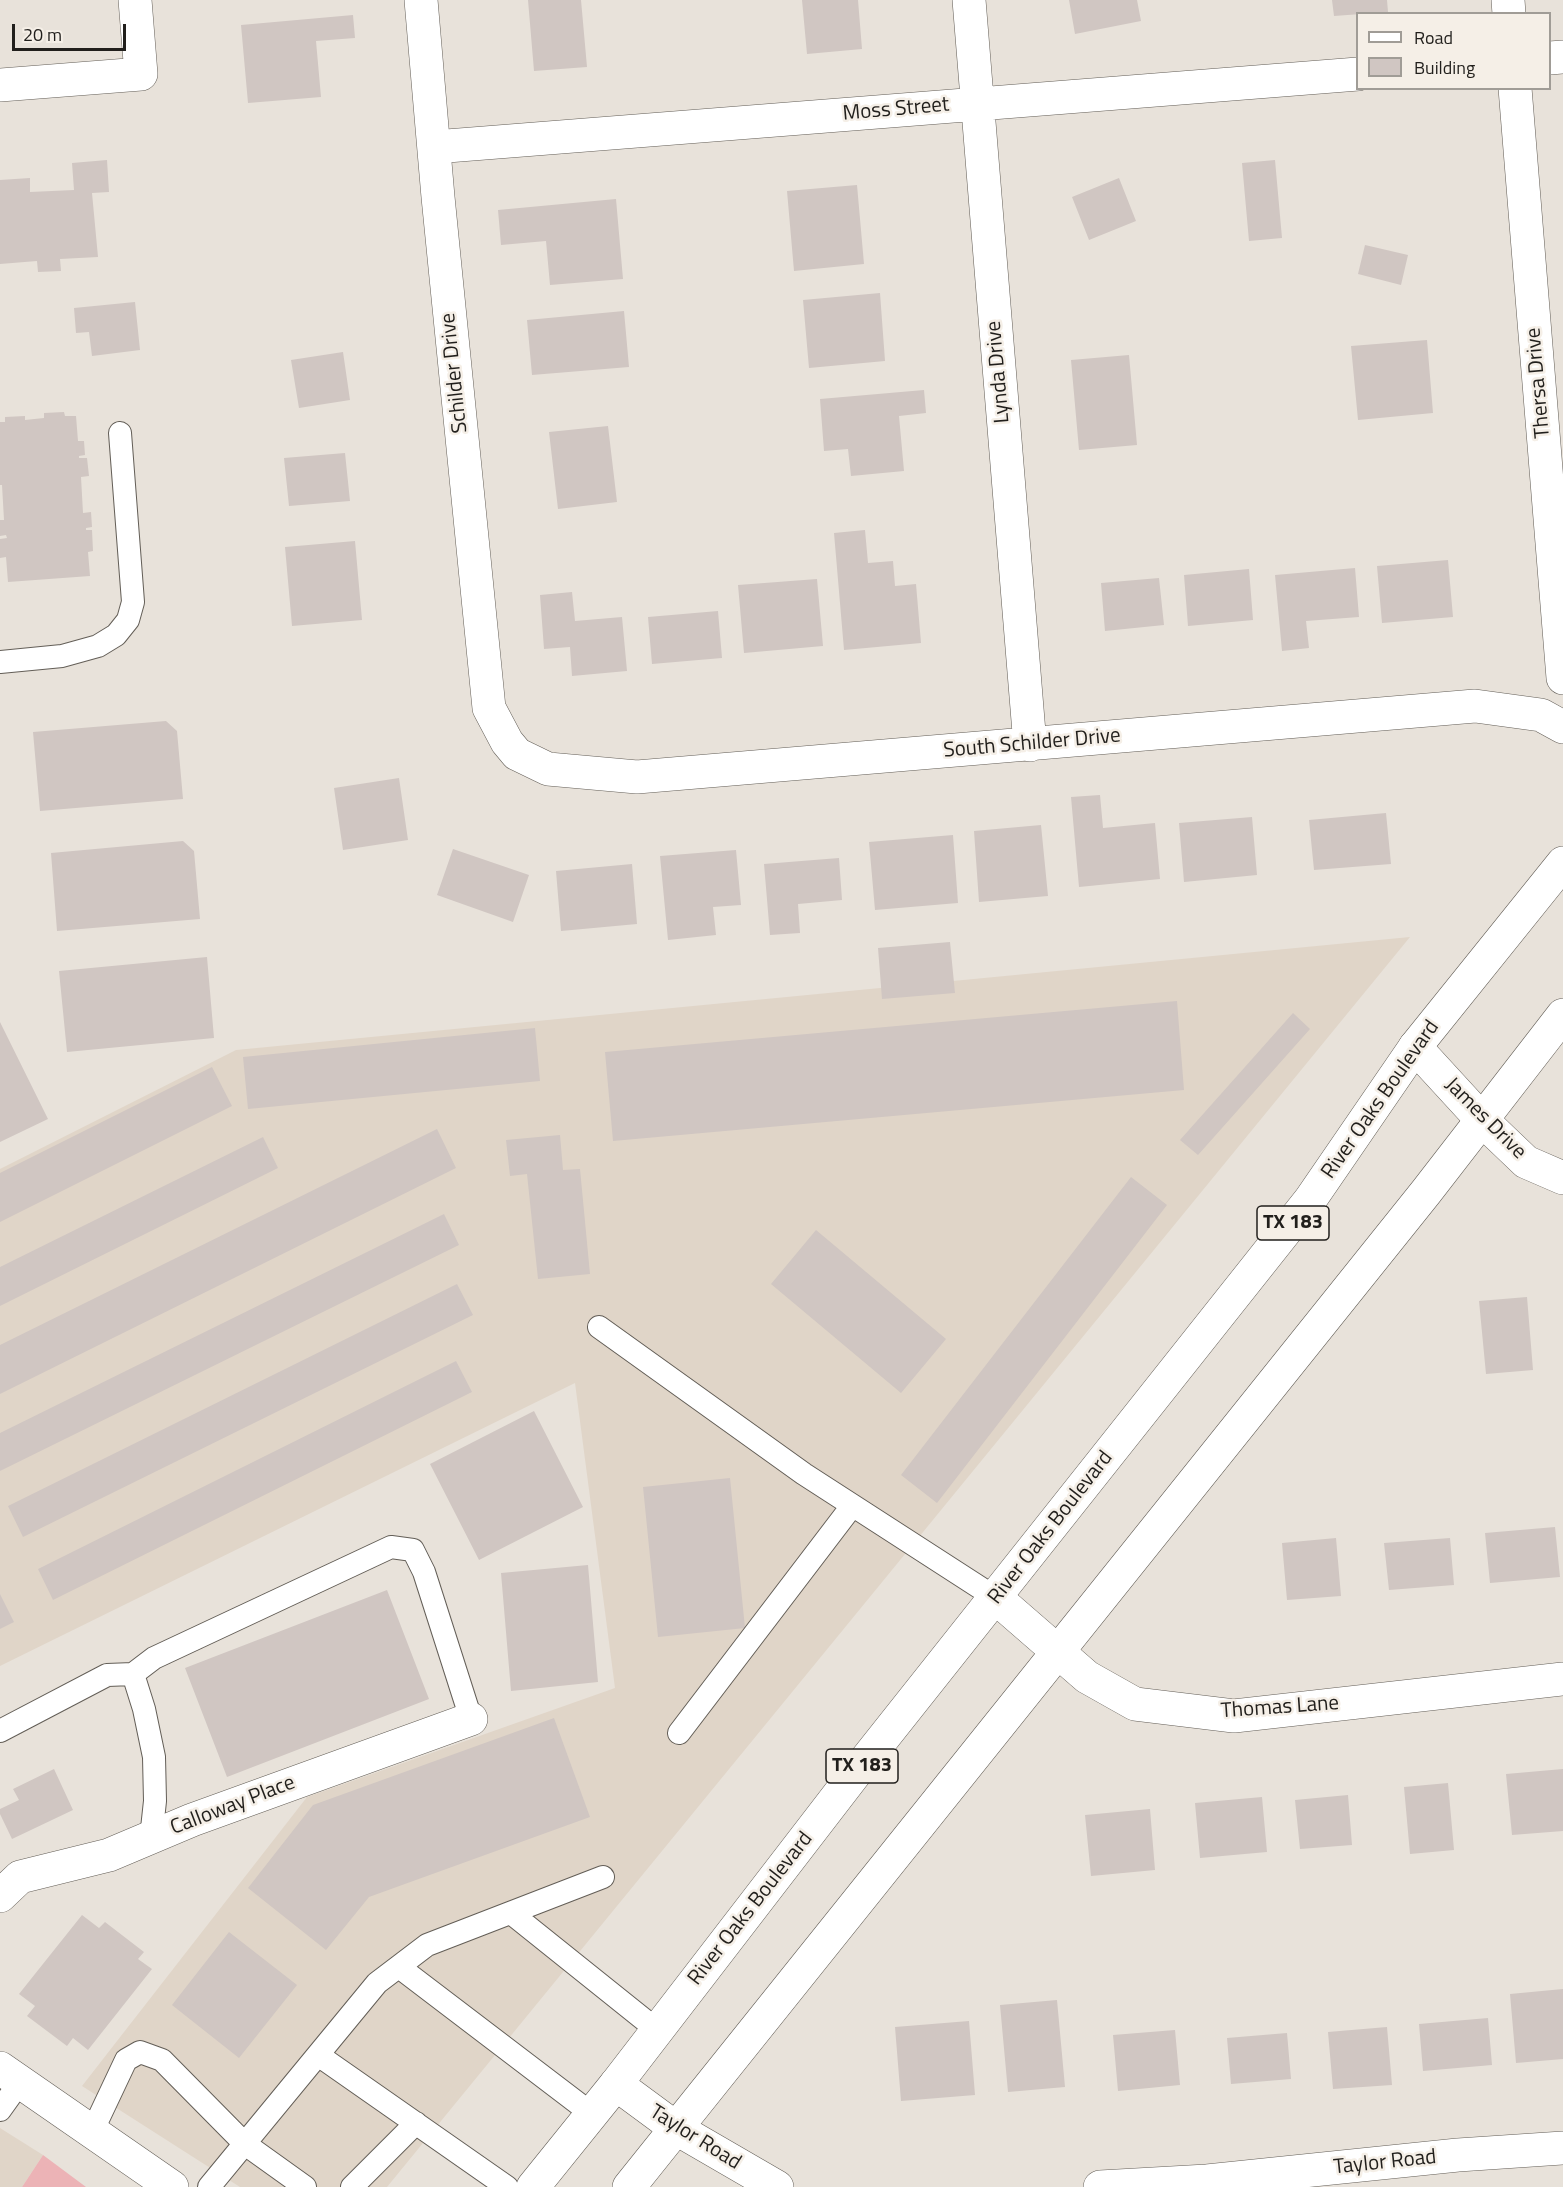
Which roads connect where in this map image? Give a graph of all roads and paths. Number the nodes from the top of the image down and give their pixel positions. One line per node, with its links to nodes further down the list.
1 (135, 0): 5 (street)
2 (421, 0): 8 (street, Schilder Drive)
3 (969, 0): 7 (street, Lynda Drive)
4 (1356, 74): 7 (street, Moss Street)
5 (0, 85)
6 (1515, 90): 11 (street, Thersa Drive)
7 (977, 104): 8 (street, Moss Street); 14 (street, Lynda Drive)
8 (434, 147): 13 (street, Schilder Drive)
9 (120, 433): 10 (lane)
10 (0, 662)
11 (1563, 678)
12 (1563, 727): 14 (street, South Schilder Drive)
13 (507, 742): 14 (street, South Schilder Drive)
14 (1030, 745)
15 (1563, 863): 17 (street, River Oaks Boulevard / TX 183)
16 (1563, 1015): 18 (street)
17 (1415, 1047): 18 (street, James Drive); 22 (street, River Oaks Boulevard / TX 183)
18 (1482, 1120): 19 (street, James Drive); 23 (street)
19 (1563, 1178)
20 (599, 1327): 21 (lane)
21 (852, 1506): 22 (lane); 28 (lane)
22 (996, 1598): 23 (street, Thomas Lane); 34 (street, River Oaks Boulevard / TX 183)
23 (1057, 1652): 25 (street, Thomas Lane); 41 (street)
24 (133, 1674): 26 (lane); 27 (lane); 29 (lane)
25 (1563, 1679)
26 (471, 1719): 29 (street, Calloway Place)
27 (0, 1731)
28 (679, 1733)
29 (151, 1838): 31 (street, Calloway Place)
30 (603, 1877): 32 (lane)
31 (0, 1896)
32 (511, 1913): 33 (lane); 34 (lane)
33 (399, 1967): 35 (lane); 39 (lane)
34 (657, 2030): 37 (street, River Oaks Boulevard / TX 183)
35 (318, 2055): 40 (lane); 43 (lane)
36 (10, 2075): 38 (lane); 42 (street)
37 (616, 2084): 39 (street, River Oaks Boulevard / TX 183); 41 (street, Taylor Road)
38 (0, 2110)
39 (592, 2114): 50 (street, River Oaks Boulevard / TX 183)
40 (416, 2123): 48 (lane); 49 (lane)
41 (677, 2129): 51 (street); 52 (street, Taylor Road)
42 (92, 2132): 43 (lane); 45 (street)
43 (245, 2144): 46 (lane); 47 (lane)
44 (1563, 2148): 53 (street, Taylor Road)
45 (172, 2187)
46 (209, 2187)
47 (305, 2187)
48 (352, 2187)
49 (507, 2187)
50 (533, 2187)
51 (630, 2187)
52 (777, 2187)
53 (1100, 2187)

